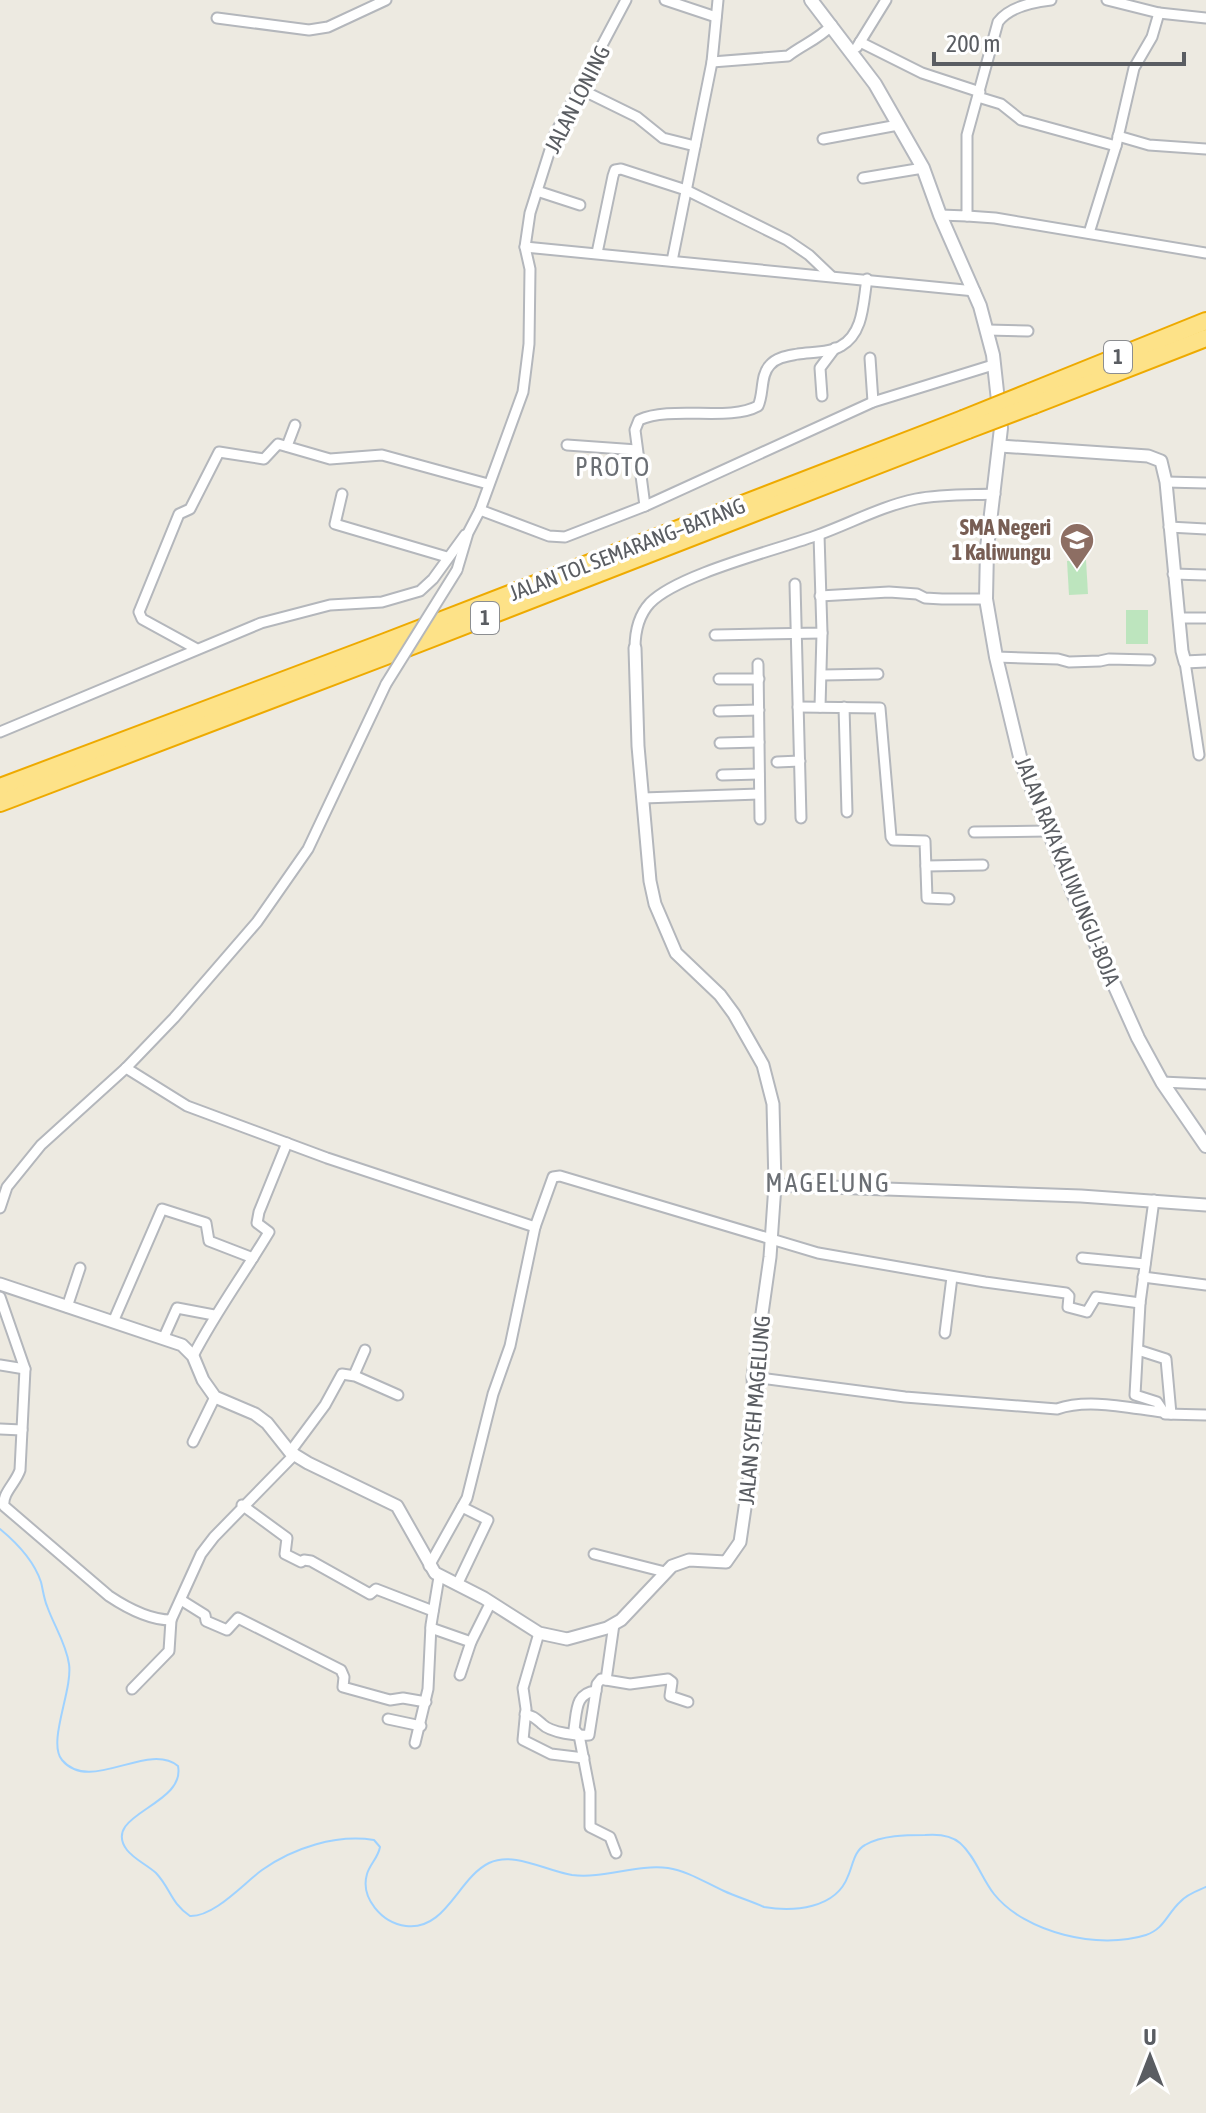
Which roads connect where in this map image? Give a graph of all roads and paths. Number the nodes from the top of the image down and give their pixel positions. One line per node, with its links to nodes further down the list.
1 (386, 0): 15 (street)
2 (626, 0): 20 (street, JALAN LONING)
3 (665, 0): 14 (street)
4 (718, 0): 14 (street)
5 (886, 0): 18 (street)
6 (1009, 0): 13 (street)
7 (1051, 0): 11 (street)
8 (1107, 0): 9 (street)
9 (1113, 0): 12 (street)
10 (814, 1): 17 (main road, JALAN RAYA KALIWUNGU-BOJA)
11 (1032, 2): 13 (street)
12 (1159, 13): 16 (street); 24 (street)
13 (1004, 15): 21 (street)
14 (716, 17): 19 (street)
15 (217, 18)
16 (1206, 18)
17 (832, 25): 18 (main road, JALAN RAYA KALIWUNGU-BOJA); 19 (street)
18 (857, 48): 21 (street); 22 (main road, JALAN RAYA KALIWUNGU-BOJA)
19 (712, 62): 25 (street)
20 (580, 89): 25 (street); 30 (street, JALAN LONING)
21 (979, 94): 24 (street); 33 (street)
22 (898, 125): 23 (street); 27 (main road, JALAN RAYA KALIWUNGU-BOJA)
23 (823, 139)
24 (1117, 141): 26 (street); 34 (street)
25 (695, 146): 29 (street)
26 (1206, 149)
27 (923, 168): 28 (street); 32 (main road, JALAN RAYA KALIWUNGU-BOJA)
28 (863, 178)
29 (686, 190): 36 (street); 38 (street); 39 (street)
30 (537, 191): 31 (street); 35 (street, JALAN LONING)
31 (580, 205)
32 (940, 215): 33 (street); 41 (main road, JALAN RAYA KALIWUNGU-BOJA)
33 (967, 216): 34 (street)
34 (1089, 233): 37 (street)
35 (525, 247): 36 (street); 60 (street, JALAN LONING)
36 (597, 253): 38 (street)
37 (1206, 253)
38 (672, 261): 39 (street)
39 (831, 276): 40 (street)
40 (867, 279): 41 (street); 46 (street)
41 (975, 291): 43 (main road, JALAN RAYA KALIWUNGU-BOJA)
42 (1206, 321): 50 (highway, JALAN TOL SEMARANG–BATANG / 1)
43 (987, 330): 44 (street); 48 (main road, JALAN RAYA KALIWUNGU-BOJA)
44 (1028, 331)
45 (1206, 338): 50 (highway, JALAN TOL SEMARANG–BATANG / 1)
46 (835, 348): 49 (street); 57 (street)
47 (870, 358): 51 (street)
48 (993, 365): 51 (street); 56 (main road, JALAN RAYA KALIWUNGU-BOJA)
49 (822, 396)
50 (1032, 398): 52 (highway, JALAN TOL SEMARANG–BATANG / 1, bridge)
51 (873, 402): 63 (street)
52 (965, 424): 104 (highway, JALAN TOL SEMARANG–BATANG / 1); 107 (highway, JALAN TOL SEMARANG–BATANG / 1)
53 (295, 425): 55 (street)
54 (567, 445): 57 (street)
55 (287, 446): 60 (street); 80 (street)
56 (1000, 446): 58 (street); 62 (main road, JALAN RAYA KALIWUNGU-BOJA)
57 (637, 450): 63 (street)
58 (1166, 482): 59 (street); 65 (street)
59 (1206, 483)
60 (488, 484): 64 (street, JALAN LONING)
61 (342, 494): 69 (street)
62 (995, 494): 68 (street); 74 (main road, JALAN RAYA KALIWUNGU-BOJA)
63 (645, 506): 64 (street)
64 (480, 510): 67 (street, JALAN LONING)
65 (1169, 527): 66 (street); 70 (street)
66 (1206, 529)
67 (468, 533): 69 (street); 116 (street, bridge)
68 (819, 535): 73 (street); 81 (street)
69 (447, 557): 80 (street)
70 (1173, 574): 71 (street); 75 (street)
71 (1206, 575)
72 (795, 584): 78 (street)
73 (820, 596): 74 (street); 77 (street)
74 (986, 599): 82 (main road, JALAN RAYA KALIWUNGU-BOJA)
75 (1179, 618): 76 (street); 85 (street)
76 (1206, 618)
77 (822, 633): 78 (street); 88 (street)
78 (796, 634): 79 (street); 91 (street)
79 (715, 635)
80 (195, 648): 96 (street)
81 (635, 648): 106 (street, JALAN SYEH MAGELUNG)
82 (996, 657): 83 (street); 111 (main road, JALAN RAYA KALIWUNGU-BOJA)
83 (1150, 660)
84 (1206, 661): 85 (street)
85 (1185, 662): 99 (street)
86 (758, 664): 90 (street)
87 (878, 674): 88 (street)
88 (823, 675): 92 (street)
89 (719, 679): 90 (street)
90 (759, 679): 94 (street)
91 (798, 707): 92 (street); 100 (street)
92 (820, 707): 93 (street)
93 (844, 707): 108 (street); 114 (street)
94 (759, 710): 95 (street); 97 (street)
95 (719, 711)
96 (0, 732)
97 (759, 742): 98 (street); 102 (street)
98 (720, 743)
99 (1199, 755)
100 (800, 761): 101 (street); 109 (street)
101 (777, 762)
102 (759, 774): 103 (street); 105 (street)
103 (722, 775)
104 (0, 787)
105 (759, 794): 106 (street); 110 (street)
106 (643, 798): 121 (street, JALAN SYEH MAGELUNG)
107 (0, 803)
108 (847, 812)
109 (801, 818)
110 (760, 819)
111 (1048, 831): 112 (street); 117 (main road, JALAN RAYA KALIWUNGU-BOJA)
112 (974, 832)
113 (983, 865): 114 (street)
114 (926, 866): 115 (street)
115 (949, 899)
116 (126, 1068): 119 (street); 124 (street)
117 (1162, 1082): 118 (street); 120 (main road, JALAN RAYA KALIWUNGU-BOJA)
118 (1206, 1084)
119 (287, 1143): 126 (street); 128 (street)
120 (1206, 1146)
121 (775, 1185): 122 (street); 127 (street, JALAN SYEH MAGELUNG)
122 (1154, 1200): 123 (street); 130 (street)
123 (1206, 1205)
124 (1, 1206): 125 (street)
125 (12, 1206)
126 (535, 1227): 127 (street); 159 (street)
127 (772, 1238): 132 (street); 149 (street, JALAN SYEH MAGELUNG)
128 (253, 1258): 139 (street); 140 (street)
129 (1082, 1258): 130 (street)
130 (1145, 1264): 133 (street)
131 (80, 1268): 138 (street)
132 (952, 1277): 137 (street); 141 (street)
133 (1143, 1277): 135 (street); 137 (street)
134 (0, 1284): 138 (street)
135 (1206, 1285)
136 (0, 1297): 147 (street)
137 (1140, 1303): 144 (street)
138 (67, 1307): 140 (street)
139 (214, 1315): 142 (street); 145 (street)
140 (113, 1322): 142 (street)
141 (945, 1333)
142 (164, 1337): 145 (street)
143 (365, 1350): 148 (street)
144 (1138, 1350): 152 (street); 152 (street)
145 (193, 1356): 151 (street)
146 (0, 1365): 147 (street)
147 (25, 1369): 155 (street)
148 (354, 1375): 150 (street); 157 (street)
149 (753, 1377): 152 (street); 162 (street, JALAN SYEH MAGELUNG)
150 (398, 1395)
151 (215, 1397): 156 (street); 157 (street)
152 (1167, 1413): 153 (street)
153 (1206, 1415)
154 (0, 1429): 155 (street)
155 (22, 1430): 168 (street)
156 (193, 1442)
157 (292, 1453): 158 (street); 161 (street)
158 (242, 1505): 165 (street); 167 (street)
159 (462, 1507): 161 (street); 164 (street)
160 (594, 1554): 162 (street)
161 (429, 1566): 163 (street)
162 (665, 1572): 169 (street)
163 (439, 1577): 164 (street); 167 (street)
164 (457, 1585): 166 (street)
165 (181, 1600): 168 (street); 177 (street)
166 (491, 1602): 171 (street); 172 (street)
167 (433, 1611): 170 (street)
168 (171, 1620): 175 (street)
169 (614, 1624): 171 (street); 174 (street)
170 (431, 1628): 172 (street); 177 (street)
171 (539, 1633): 179 (street)
172 (471, 1642): 173 (street)
173 (460, 1675)
174 (606, 1680): 176 (street); 178 (street)
175 (132, 1689)
176 (596, 1691): 182 (street); 182 (street)
177 (426, 1702): 181 (street)
178 (688, 1702)
179 (525, 1714): 182 (street); 184 (street)
180 (388, 1719): 181 (street)
181 (421, 1726): 183 (street)
182 (579, 1735): 184 (street)
183 (415, 1743)
184 (584, 1758): 185 (street)
185 (616, 1853)

